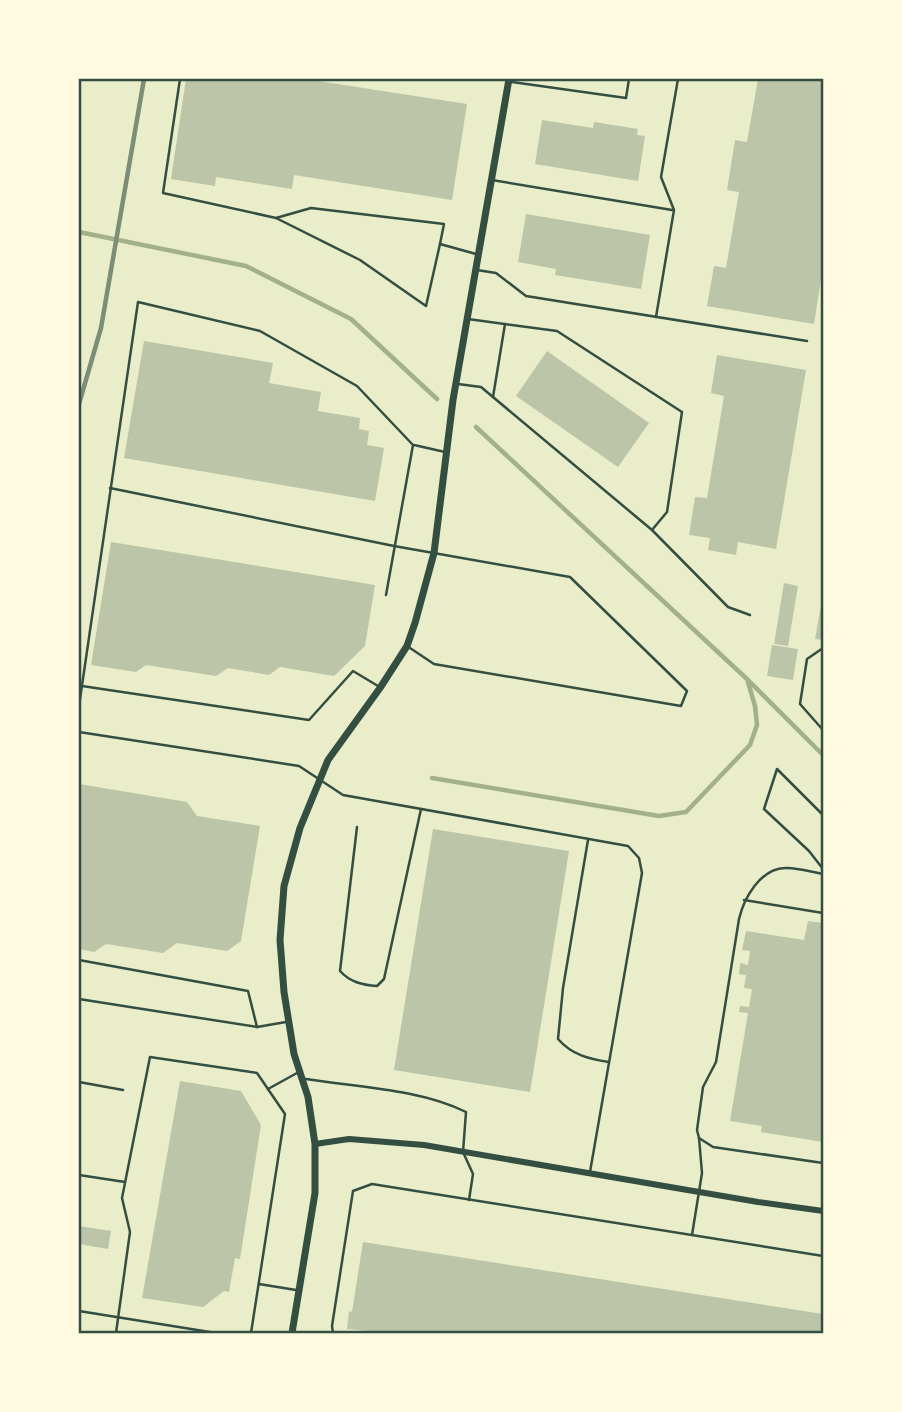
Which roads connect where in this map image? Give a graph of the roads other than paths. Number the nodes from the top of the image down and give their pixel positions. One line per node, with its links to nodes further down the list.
1 (180, 79): 7 (lane)
2 (629, 79): 4 (lane)
3 (678, 79): 6 (lane)
4 (509, 80): 5 (street)
5 (492, 180): 6 (lane); 9 (street)
6 (674, 210): 11 (lane)
7 (276, 218): 8 (lane); 8 (lane)
8 (440, 244): 9 (lane)
9 (479, 254): 10 (street)
10 (477, 270): 11 (lane); 12 (street)
11 (656, 317): 14 (lane)
12 (468, 319): 13 (lane); 15 (street)
13 (506, 324): 16 (lane); 20 (lane)
14 (807, 341)
15 (456, 384): 16 (lane); 18 (street)
16 (493, 397): 20 (lane)
17 (413, 445): 18 (lane); 19 (lane); 21 (lane)
18 (448, 453): 22 (street)
19 (110, 488): 21 (lane); 27 (lane)
20 (653, 530): 24 (lane)
21 (394, 546): 22 (lane); 23 (lane)
22 (434, 553): 25 (street); 25 (lane)
23 (386, 595)
24 (750, 615)
25 (407, 646): 28 (street)
26 (823, 648): 30 (lane)
27 (82, 686): 28 (lane); 29 (lane)
28 (380, 688): 32 (street)
29 (79, 706)
30 (823, 730)
31 (79, 732): 32 (lane)
32 (320, 780): 33 (lane); 42 (street)
33 (421, 809): 35 (lane); 36 (lane)
34 (823, 815): 37 (lane)
35 (357, 827)
36 (588, 839): 44 (lane); 44 (lane)
37 (823, 871): 38 (lane)
38 (744, 900): 39 (lane); 49 (lane)
39 (823, 913)
40 (79, 960): 43 (lane)
41 (79, 999): 43 (lane)
42 (289, 1022): 43 (lane); 45 (street)
43 (257, 1027)
44 (609, 1062): 53 (lane)
45 (301, 1075): 47 (lane); 50 (street); 51 (lane)
46 (79, 1082): 48 (lane)
47 (268, 1089): 55 (lane); 61 (lane)
48 (123, 1090)
49 (699, 1138): 52 (lane); 56 (lane)
50 (315, 1144): 51 (street); 62 (street)
51 (463, 1152): 53 (street); 57 (lane)
52 (823, 1163)
53 (590, 1174): 56 (street)
54 (79, 1175): 55 (lane)
55 (125, 1182): 64 (lane)
56 (699, 1192): 58 (street); 59 (lane)
57 (468, 1200): 59 (lane); 69 (lane)
58 (823, 1211)
59 (692, 1235): 60 (lane)
60 (823, 1255)
61 (259, 1284): 62 (lane); 67 (lane)
62 (299, 1290): 68 (street)
63 (79, 1311): 64 (lane)
64 (119, 1317): 65 (lane); 66 (lane)
65 (116, 1333)
66 (216, 1333)
67 (251, 1333)
68 (292, 1333)
69 (333, 1333)

